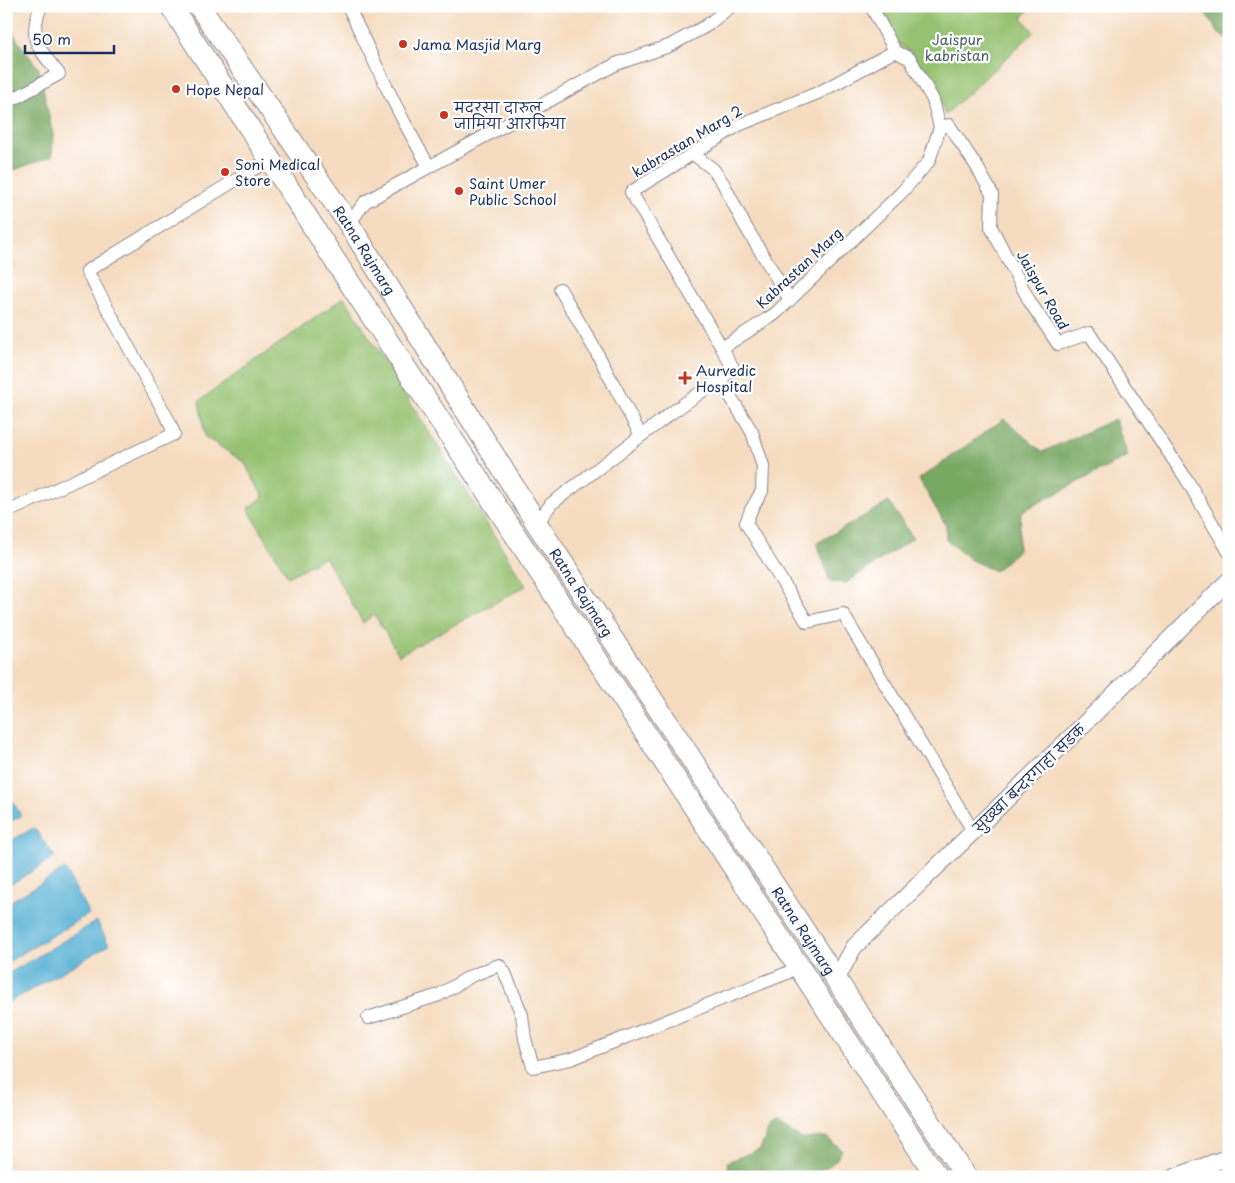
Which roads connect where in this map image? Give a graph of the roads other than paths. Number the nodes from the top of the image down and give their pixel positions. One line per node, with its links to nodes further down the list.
1 (41, 6): 8 (street)
2 (172, 6): 11 (highway, Ratna Rajmarg)
3 (199, 6): 13 (highway, Ratna Rajmarg)
4 (348, 6): 12 (street)
5 (871, 6): 7 (street)
6 (729, 7): 12 (street)
7 (895, 51): 9 (street); 10 (street, kabrastan Marg 2)
8 (6, 103)
9 (940, 127): 15 (street, Kabrastan Marg); 21 (street, Jaispur Road)
10 (693, 154): 15 (street); 16 (street, kabrastan Marg 2)
11 (270, 160): 19 (street); 24 (highway, Ratna Rajmarg)
12 (429, 166): 13 (street)
13 (349, 224): 20 (highway, Ratna Rajmarg)
14 (560, 289): 18 (street)
15 (790, 300): 16 (street, Kabrastan Marg)
16 (722, 348): 17 (street)
17 (720, 379): 18 (street); 23 (street)
18 (641, 436): 20 (street)
19 (16, 508)
20 (537, 524): 25 (highway, Ratna Rajmarg)
21 (1229, 552)
22 (1229, 580): 23 (street, सुख्खा बन्दरगाहा सडक)
23 (973, 831): 25 (street, सुख्खा बन्दरगाहा सडक)
24 (798, 966): 26 (street); 28 (highway, Ratna Rajmarg)
25 (836, 980): 29 (highway, Ratna Rajmarg)
26 (368, 1018)
27 (1229, 1157): 30 (street)
28 (936, 1177)
29 (966, 1177)
30 (1175, 1177)

